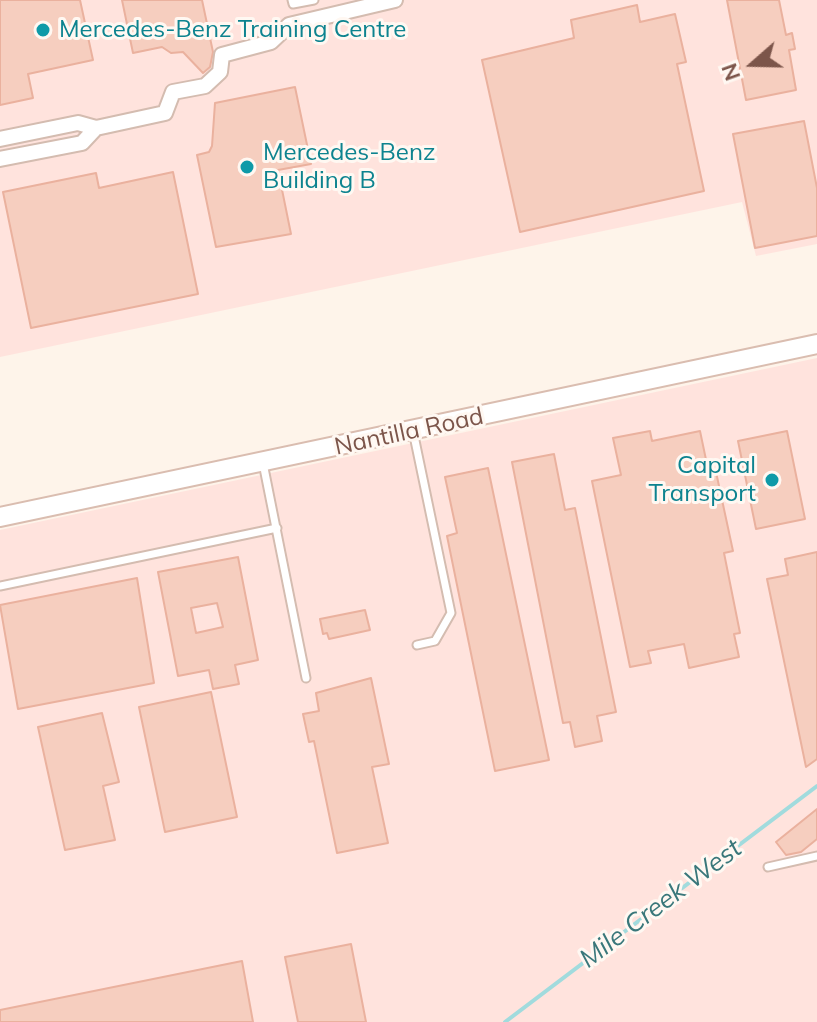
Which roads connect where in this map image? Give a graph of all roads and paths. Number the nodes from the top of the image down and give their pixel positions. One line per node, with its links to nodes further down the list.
1 (292, 0): 2 (lane)
2 (314, 0)
3 (395, 0): 4 (street)
4 (96, 128): 5 (street); 6 (street)
5 (0, 139)
6 (0, 159)
7 (817, 344): 8 (street, Nantilla Road)
8 (413, 431): 9 (street, Nantilla Road); 13 (lane)
9 (263, 463): 10 (street, Nantilla Road); 11 (lane)
10 (0, 517)
11 (277, 528): 12 (lane); 14 (lane)
12 (0, 586)
13 (417, 645)
14 (306, 678)
15 (817, 856): 16 (lane)
16 (768, 867)

